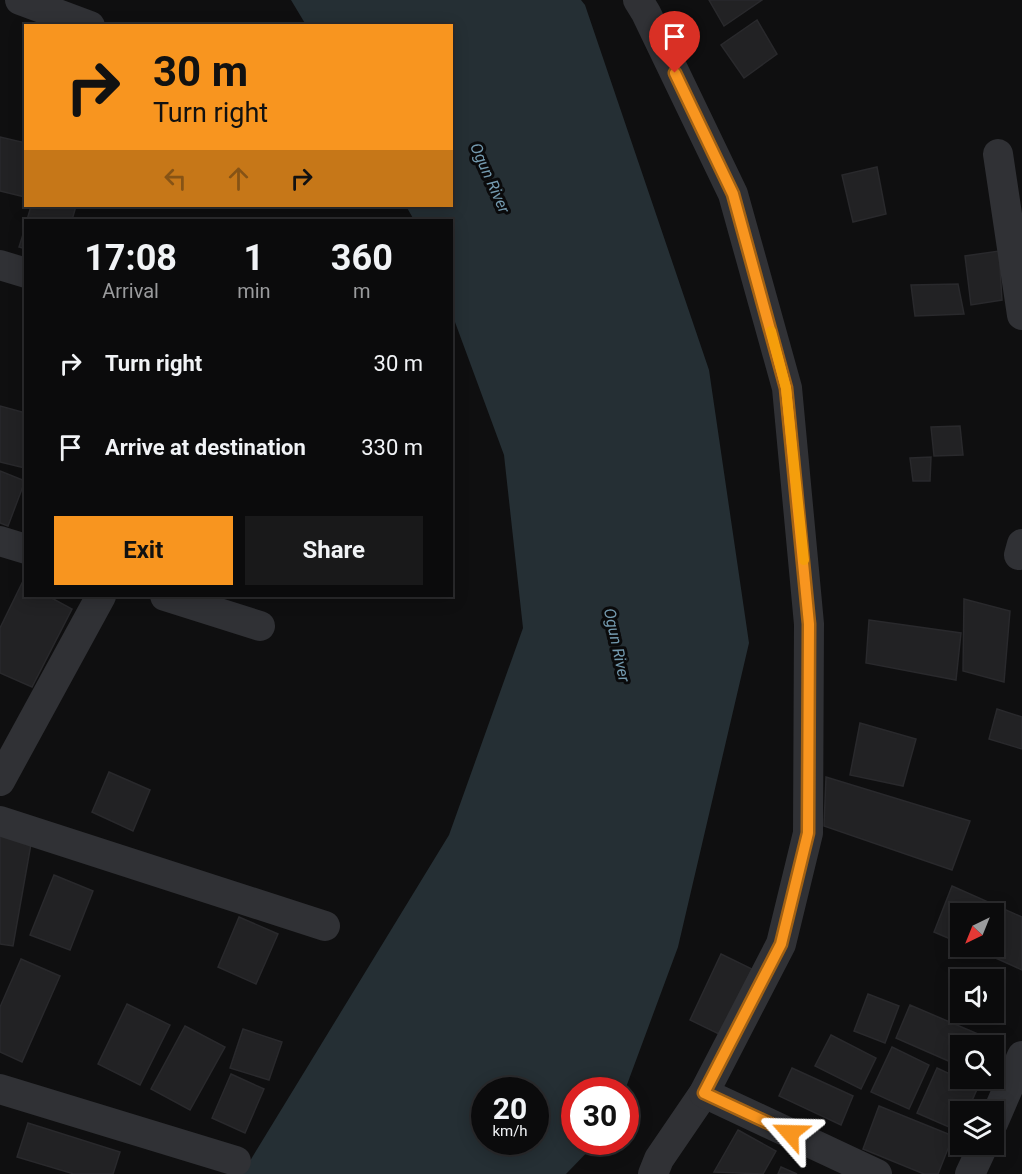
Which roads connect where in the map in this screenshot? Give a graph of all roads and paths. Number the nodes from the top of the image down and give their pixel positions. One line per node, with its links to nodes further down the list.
1 (20, 0): 3 (street)
2 (650, 4): 18 (street)
3 (85, 24)
4 (998, 154): 7 (street)
5 (0, 265): 6 (street)
6 (24, 272)
7 (1022, 315)
8 (0, 541): 9 (street)
9 (24, 548)
10 (100, 597): 13 (street)
11 (168, 597): 12 (street)
12 (260, 626)
13 (0, 781)
14 (0, 821): 15 (street)
15 (325, 926)
16 (1022, 1056): 19 (street)
17 (2, 1093): 21 (street)
18 (704, 1093): 22 (street); 23 (street)
19 (1003, 1101)
20 (979, 1155): 24 (street)
21 (236, 1161)
22 (653, 1174)
23 (877, 1174)
24 (970, 1174)

